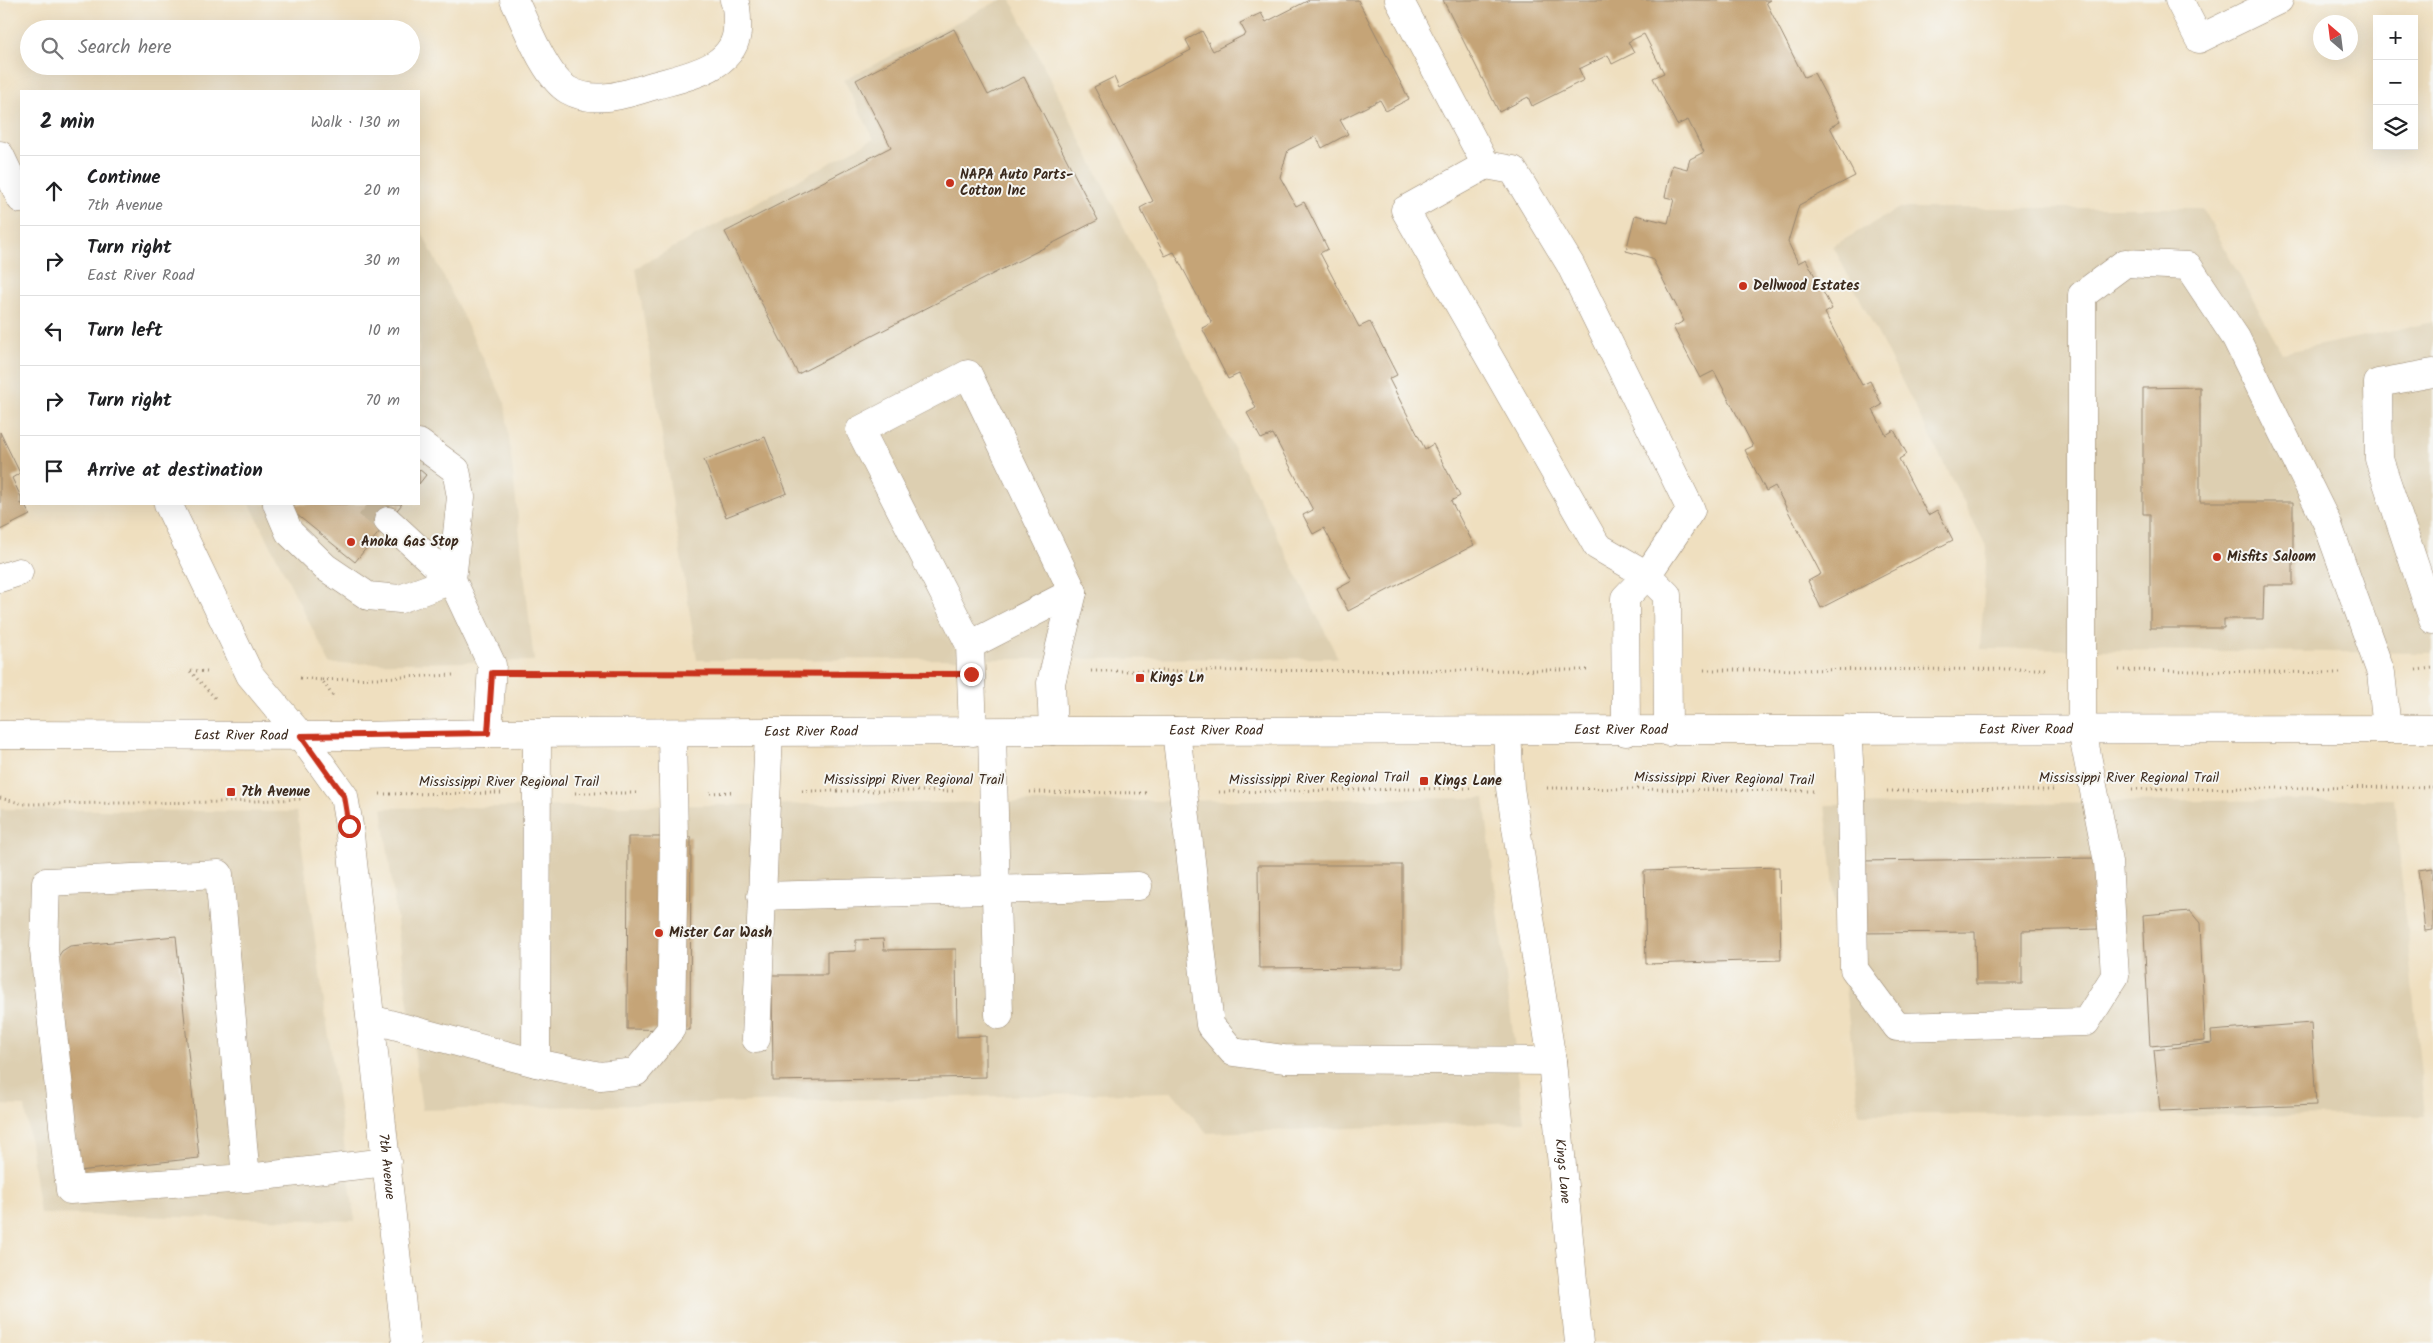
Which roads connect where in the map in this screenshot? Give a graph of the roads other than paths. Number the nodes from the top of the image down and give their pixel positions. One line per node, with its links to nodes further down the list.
1 (514, 0): 2 (main road)
2 (734, 0)
3 (1399, 0): 7 (main road)
4 (2179, 0): 5 (main road)
5 (2279, 0)
6 (0, 155): 8 (main road)
7 (1486, 165): 14 (main road); 14 (main road)
8 (20, 197)
9 (2433, 373): 17 (main road)
10 (420, 444): 15 (main road)
11 (168, 505): 34 (main road, 7th Avenue)
12 (277, 505): 15 (main road)
13 (388, 521): 15 (main road)
14 (1647, 575): 28 (main road); 29 (main road)
15 (452, 580): 30 (main road)
16 (1073, 592): 18 (main road); 18 (main road); 23 (main road)
17 (2433, 620)
18 (970, 645): 27 (main road)
19 (2386, 729): 20 (main road, East River Road); 22 (main road, East River Road); 22 (main road)
20 (2433, 729)
21 (1846, 730): 22 (main road, East River Road); 22 (main road); 29 (main road, East River Road)
22 (2082, 730)
23 (1053, 731): 24 (main road, East River Road); 27 (main road, East River Road)
24 (1176, 731): 25 (main road, East River Road); 41 (main road)
25 (1507, 731): 28 (main road, East River Road); 41 (main road, Kings Lane)
26 (769, 732): 27 (main road, East River Road); 31 (main road, East River Road); 37 (main road)
27 (983, 732): 36 (main road)
28 (1626, 732): 29 (main road, East River Road)
29 (1668, 732)
30 (488, 733): 32 (main road, East River Road); 34 (main road, East River Road)
31 (672, 733): 32 (main road, East River Road); 42 (main road)
32 (537, 734): 42 (main road)
33 (0, 735): 34 (main road, East River Road)
34 (301, 736): 39 (main road, 7th Avenue)
35 (1138, 886): 36 (main road)
36 (995, 890): 37 (main road); 38 (main road)
37 (761, 896): 40 (main road)
38 (999, 1015)
39 (370, 1019): 42 (main road); 43 (main road, 7th Avenue)
40 (756, 1039)
41 (1552, 1061): 46 (main road, Kings Lane)
42 (536, 1063)
43 (387, 1162): 44 (main road); 45 (main road, 7th Avenue)
44 (246, 1178): 44 (main road)
45 (406, 1343)
46 (1579, 1343)

